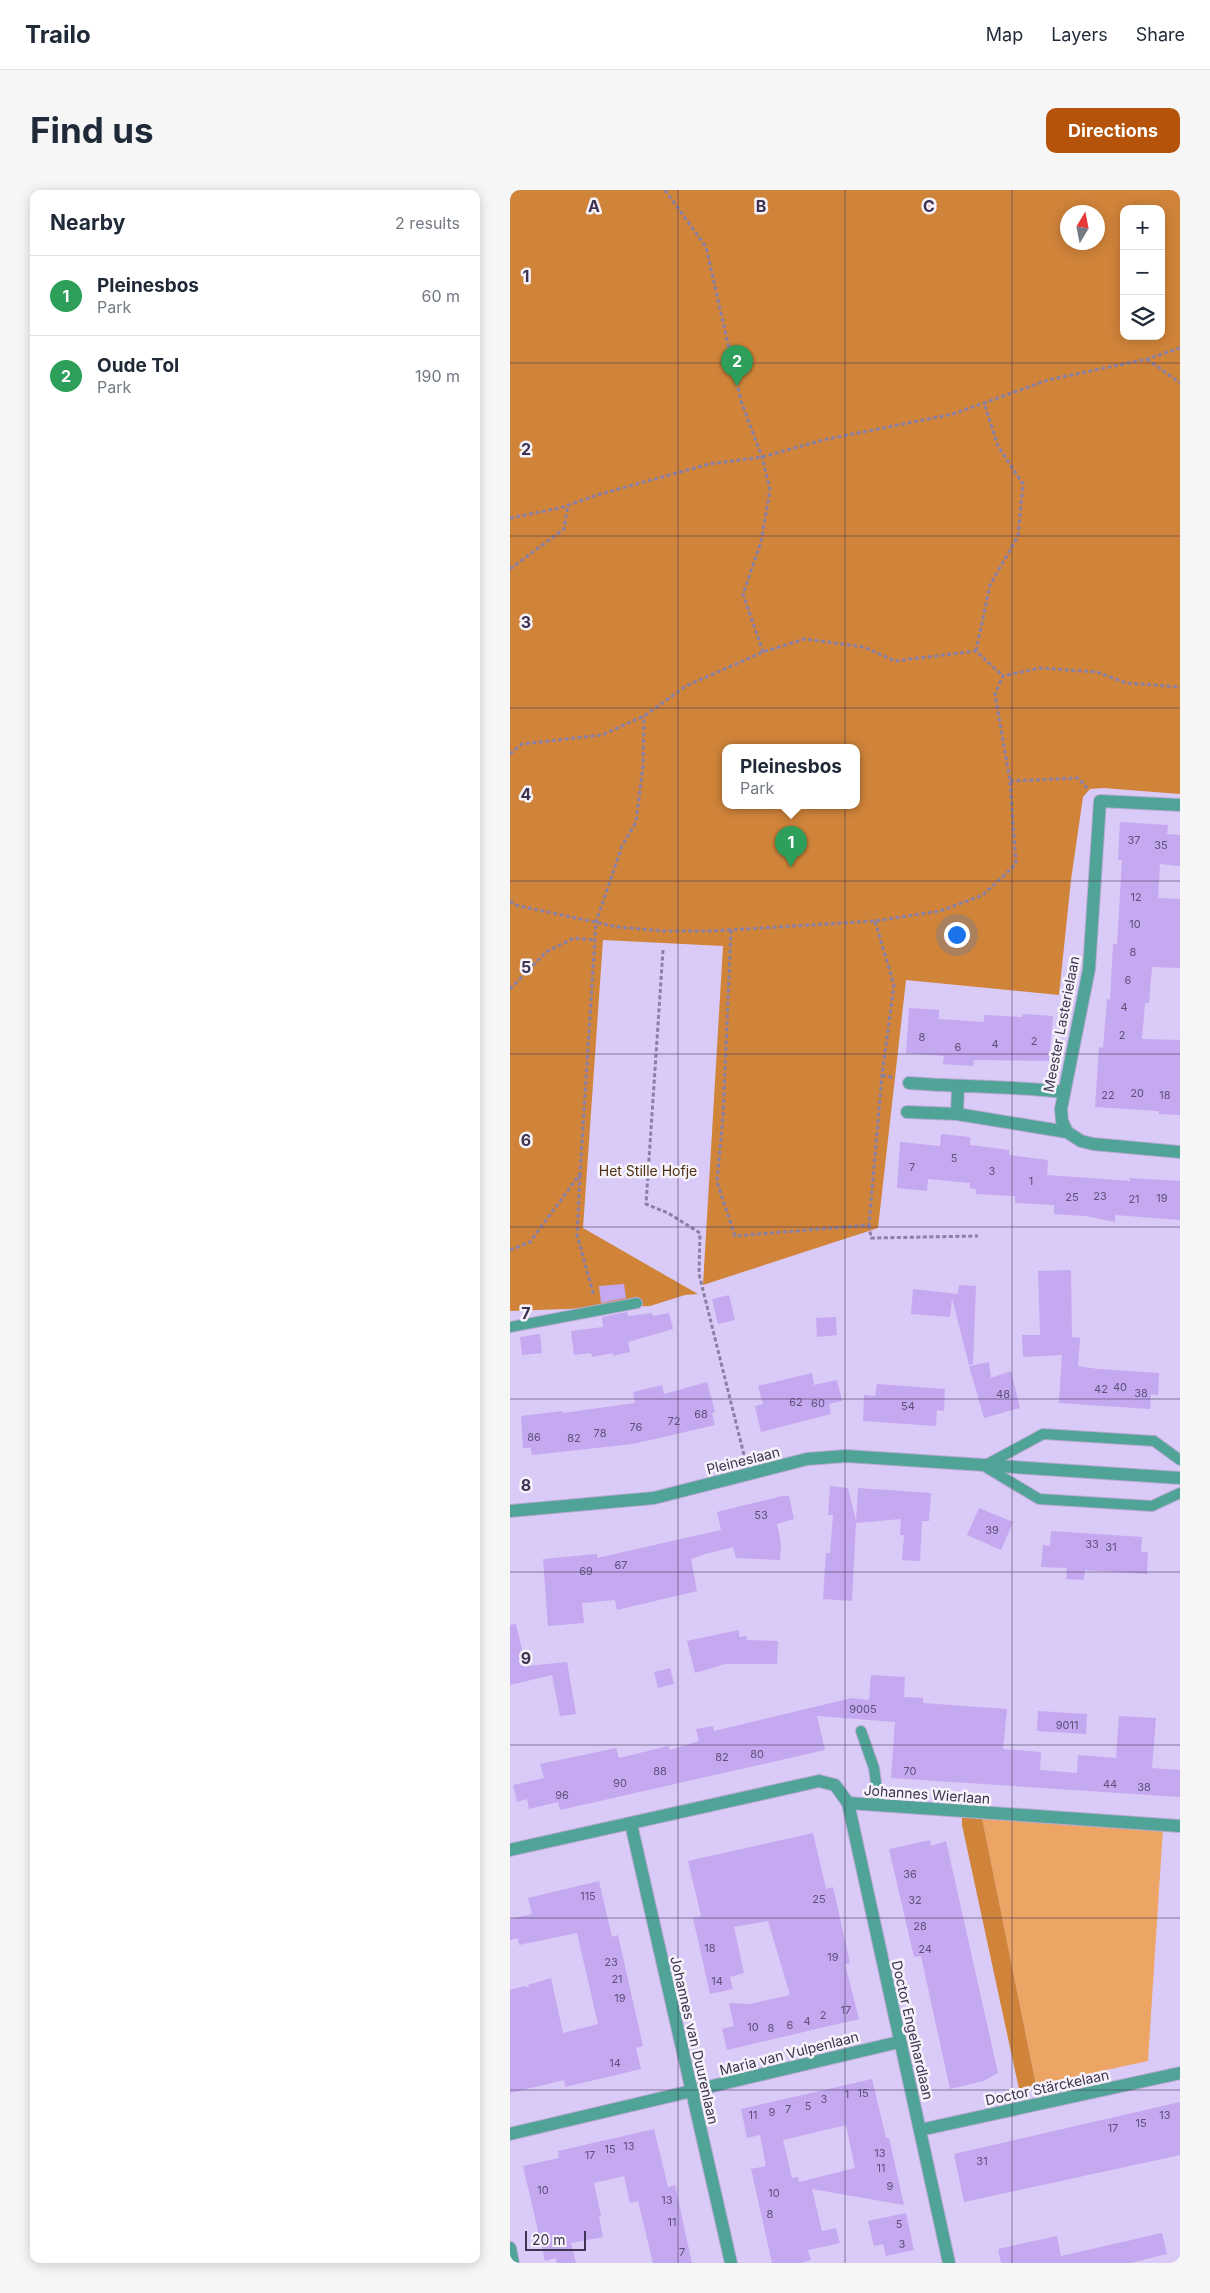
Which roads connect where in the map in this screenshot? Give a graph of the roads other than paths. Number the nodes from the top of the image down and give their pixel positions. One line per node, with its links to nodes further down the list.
1 (1180, 805): 4 (street, Meester Lasterielaan)
2 (909, 1083): 3 (street)
3 (958, 1087): 4 (street); 6 (street)
4 (1064, 1092): 7 (street, Meester Lasterielaan)
5 (907, 1112): 6 (street)
6 (957, 1114): 7 (street)
7 (1067, 1132): 8 (street)
8 (1180, 1152)
9 (637, 1303): 10 (lane)
10 (510, 1327)
11 (1180, 1460): 12 (lane)
12 (984, 1466): 13 (street, Pleineslaan); 14 (lane, Pleineslaan); 15 (street, Pleineslaan)
13 (1180, 1478)
14 (1180, 1493)
15 (510, 1511)
16 (862, 1731): 18 (lane)
17 (848, 1803): 18 (street, Johannes Wierlaan); 19 (street, Johannes Wierlaan); 22 (street, Doctor Engelhardlaan)
18 (879, 1805): 20 (street, Johannes Wierlaan)
19 (631, 1824): 21 (street, Johannes Wierlaan); 24 (street, Johannes van Duurenlaan)
20 (1180, 1826)
21 (510, 1850)
22 (899, 2042): 24 (street, Maria van Vulpenlaan); 25 (street, Doctor Engelhardlaan)
23 (1180, 2073): 25 (street, Doctor Stärckelaan)
24 (691, 2092): 26 (street, Maria van Vulpenlaan); 29 (street, Johannes van Duurenlaan)
25 (920, 2130): 30 (street, Doctor Engelhardlaan)
26 (510, 2134)
27 (510, 2248): 28 (street)
28 (514, 2263)
29 (731, 2263)
30 (949, 2263)

